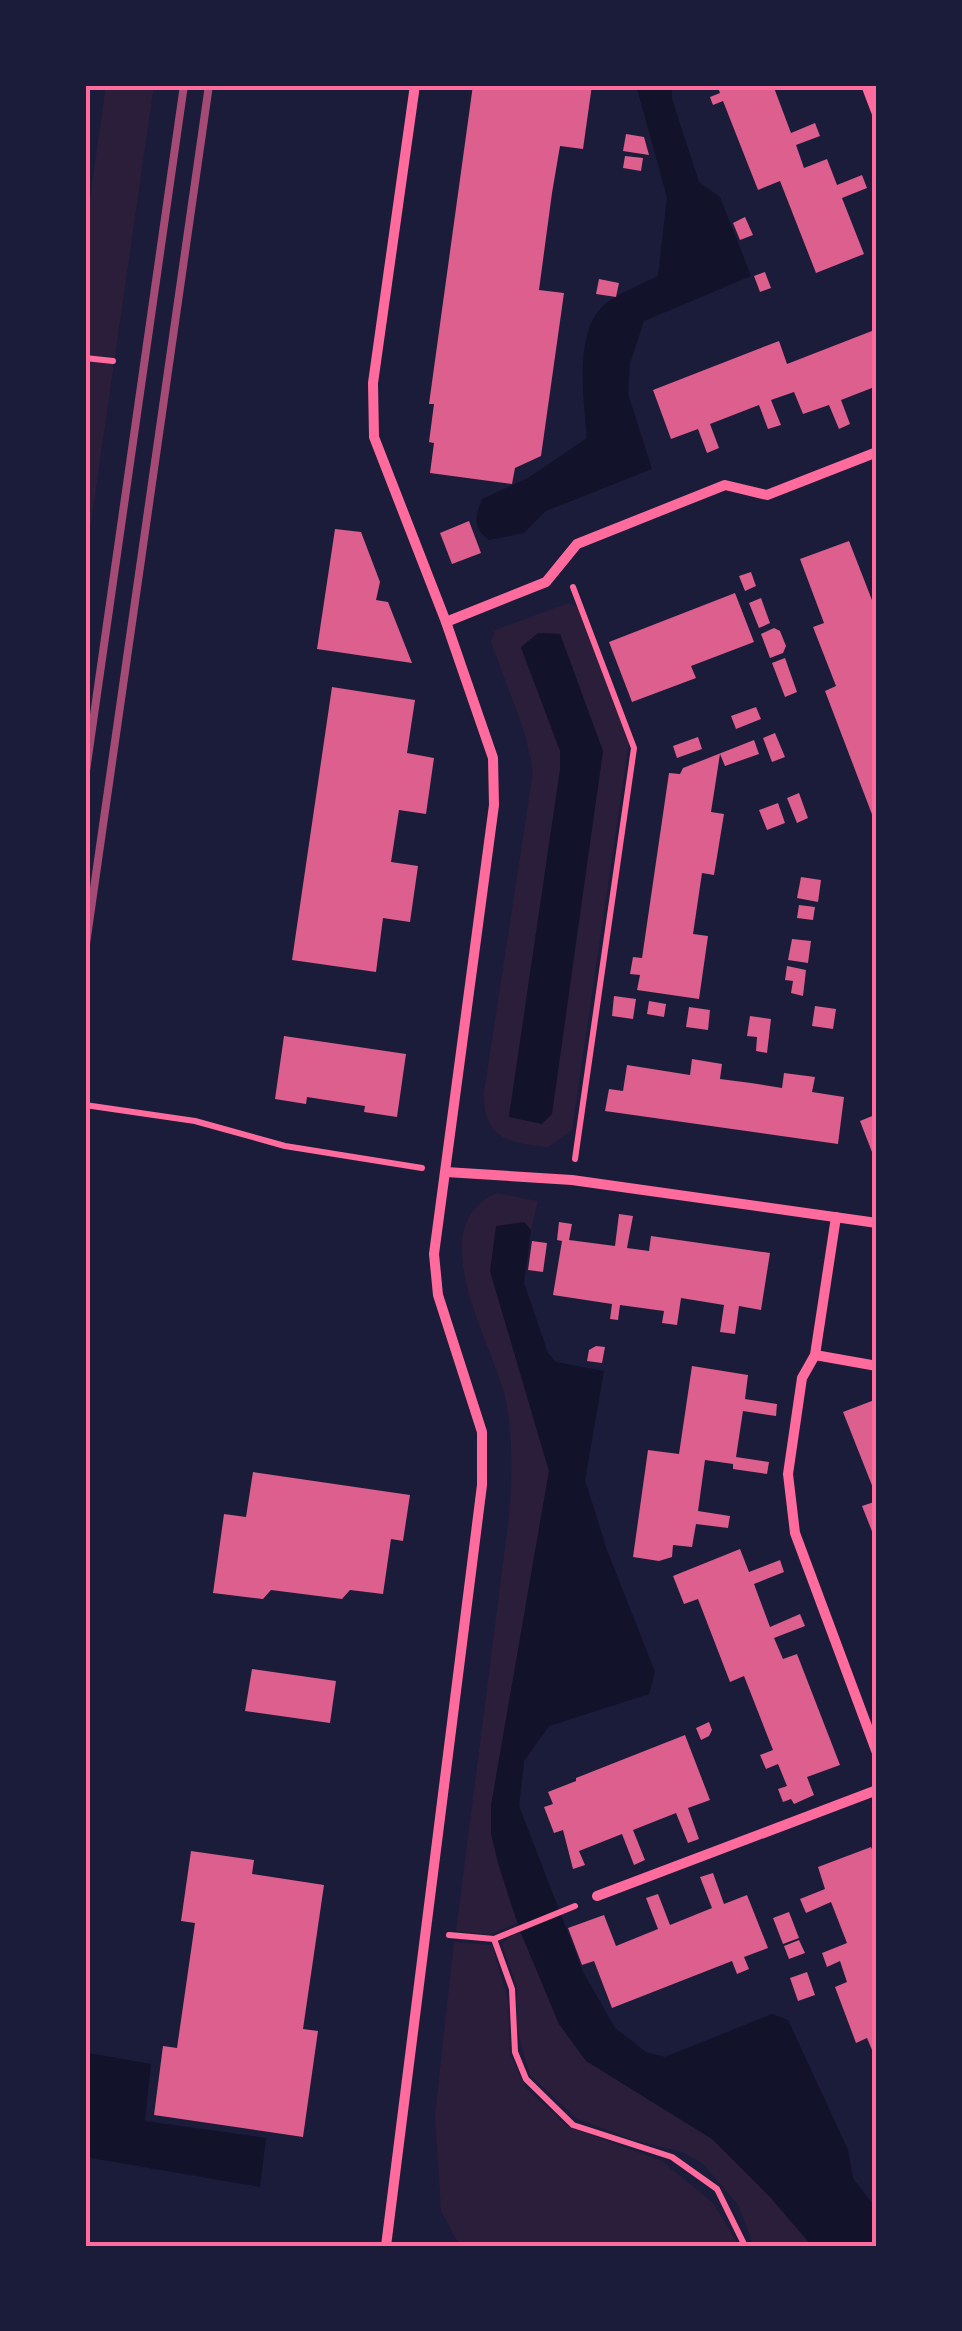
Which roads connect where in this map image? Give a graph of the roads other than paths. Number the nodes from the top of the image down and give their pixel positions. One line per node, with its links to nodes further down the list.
1 (415, 85): 5 (street)
2 (866, 85): 3 (street)
3 (877, 114)
4 (877, 452): 5 (street)
5 (446, 622): 6 (street)
6 (446, 1172): 7 (street); 14 (street)
7 (836, 1218): 8 (street); 9 (street)
8 (877, 1224)
9 (815, 1355): 10 (street); 11 (street)
10 (877, 1366)
11 (877, 1753)
12 (877, 1790): 13 (street)
13 (596, 1896)
14 (386, 2246)

